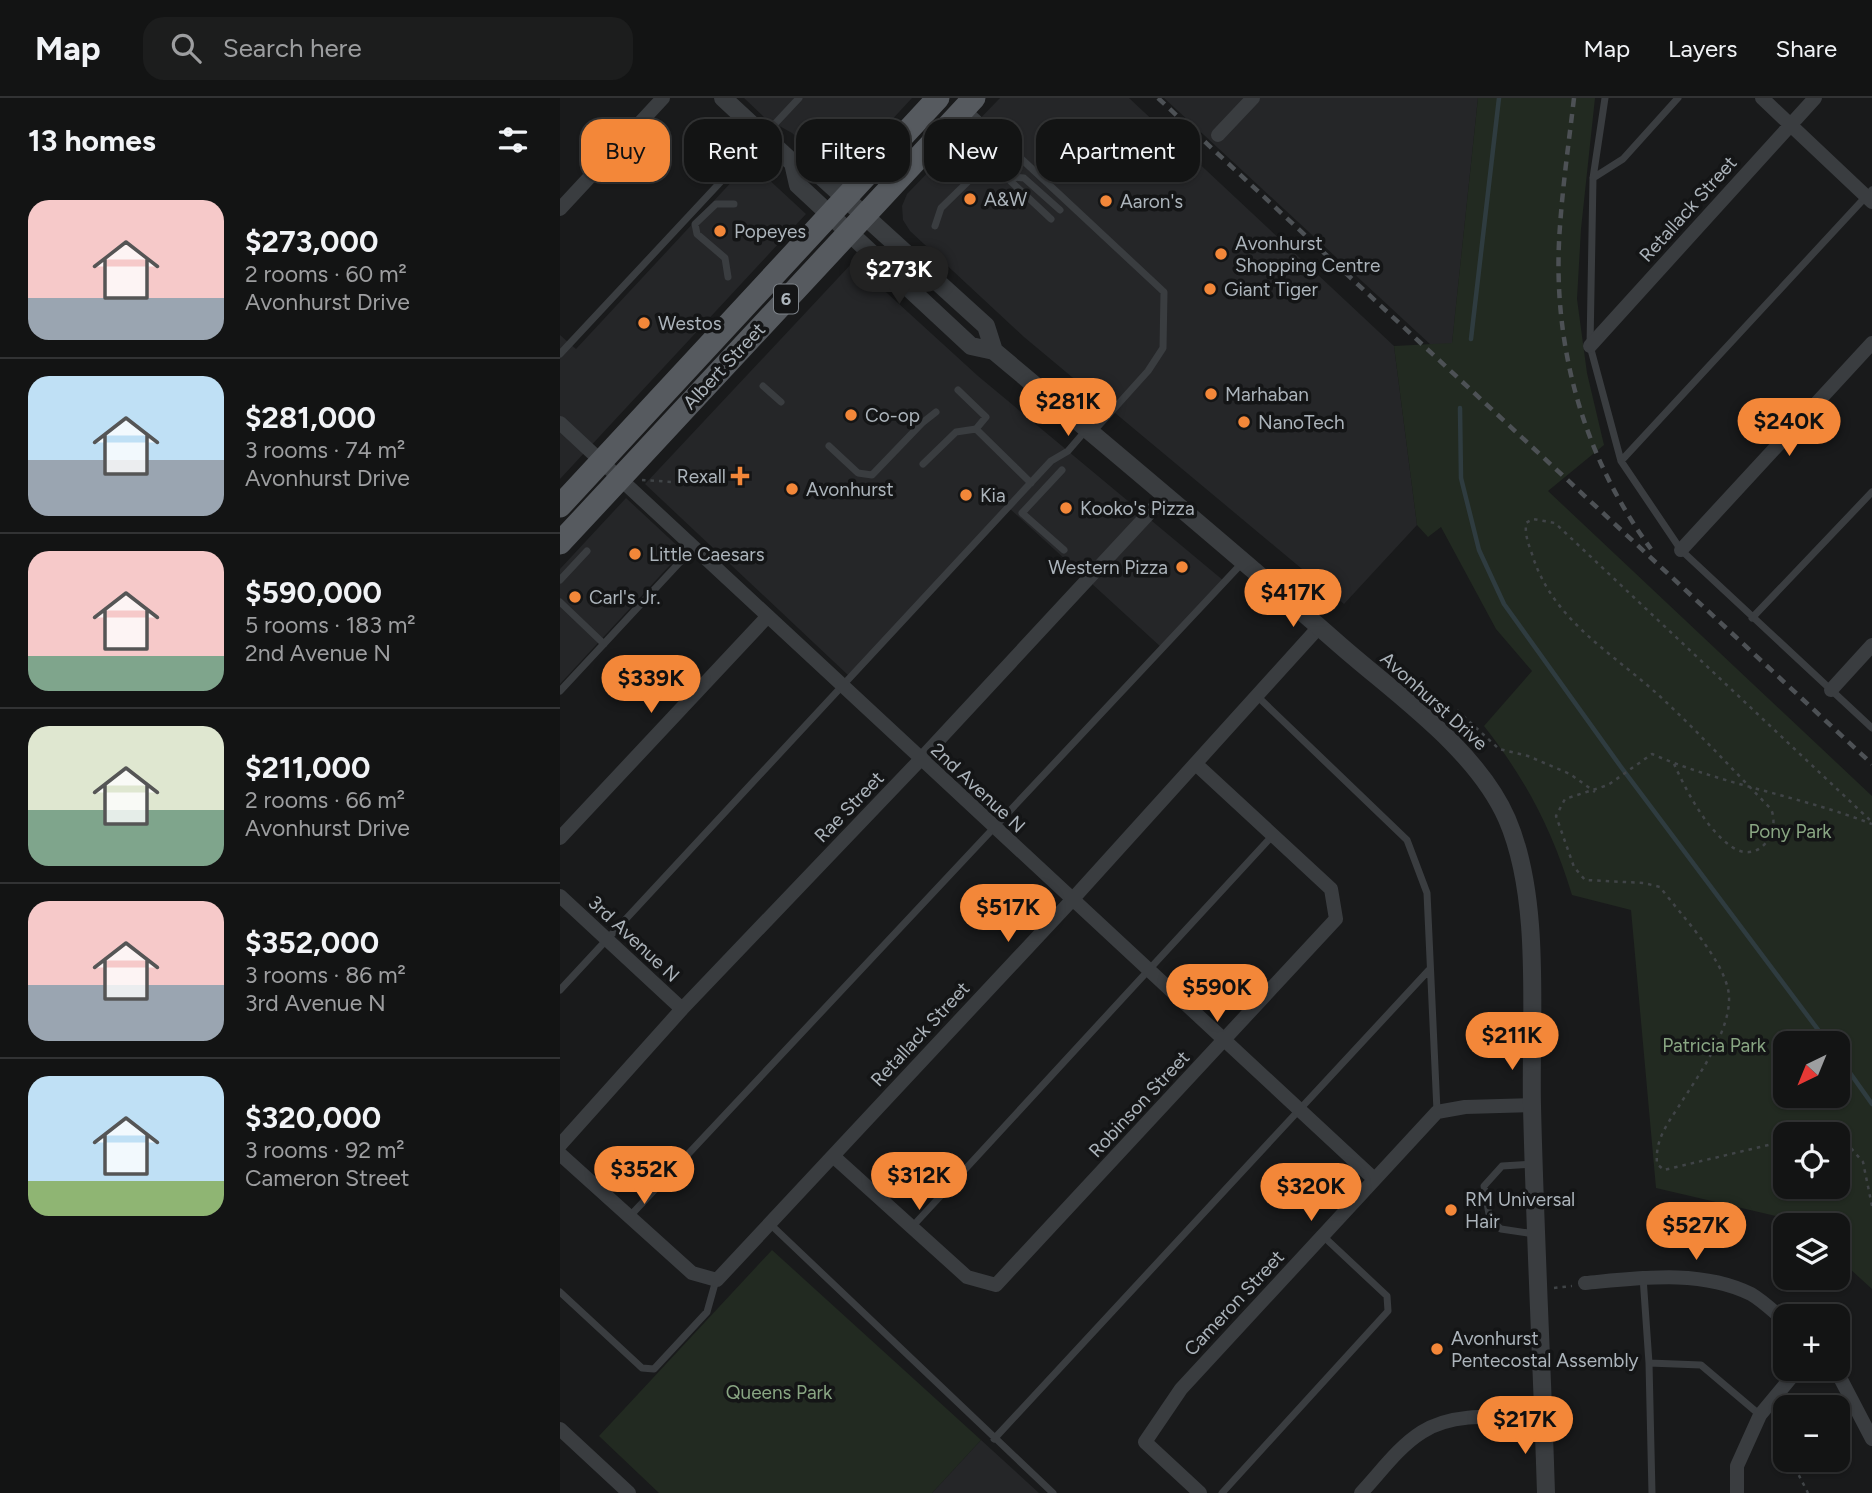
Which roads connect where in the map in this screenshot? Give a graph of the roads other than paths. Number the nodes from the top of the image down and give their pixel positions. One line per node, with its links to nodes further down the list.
1 (663, 98): 25 (street)
2 (723, 98): 11 (street)
3 (799, 98): 12 (lane)
4 (938, 98): 23 (main road, Albert Street / 6)
5 (1253, 98): 14 (street)
6 (1605, 98): 18 (lane)
7 (1678, 98): 18 (lane)
8 (1762, 98): 13 (street)
9 (1815, 98): 13 (street, Retallack Street)
10 (970, 102): 28 (main road, Albert Street / 6); 43 (lane)
11 (746, 119)
12 (780, 119)
13 (1790, 124): 22 (street); 34 (street, Retallack Street)
14 (1218, 135)
15 (782, 153): 16 (street)
16 (793, 163): 23 (street, Avonhurst Drive); 27 (street, Avonhurst Drive)
17 (1022, 178): 26 (lane)
18 (1594, 178): 34 (lane)
19 (721, 182): 36 (lane)
20 (966, 182): 30 (lane)
21 (1011, 182): 29 (lane)
22 (1870, 196): 45 (lane)
23 (845, 198): 27 (main road, Albert Street / 6); 28 (street, Avonhurst Drive)
24 (734, 204): 32 (lane)
25 (560, 209)
26 (1060, 211)
27 (829, 215): 31 (street, Avonhurst Drive); 46 (main road, Albert Street / 6)
28 (863, 216): 31 (main road, Albert Street / 6); 35 (street, Avonhurst Drive)
29 (1051, 219)
30 (936, 226)
31 (848, 233): 35 (street, Avonhurst Drive); 49 (main road, Albert Street / 6)
32 (728, 277)
33 (1872, 343): 57 (street)
34 (1590, 346): 45 (lane)
35 (994, 351): 43 (street, Avonhurst Drive)
36 (560, 354)
37 (763, 386): 39 (lane)
38 (958, 390): 42 (lane)
39 (781, 402)
40 (936, 412): 44 (lane)
41 (560, 423): 46 (street, 2nd Avenue N)
42 (976, 429): 47 (lane); 50 (lane)
43 (1089, 430): 50 (lane); 52 (street, Avonhurst Drive)
44 (829, 446)
45 (1620, 461): 57 (lane)
46 (601, 462): 49 (street, 2nd Avenue N); 53 (main road, Albert Street / 6)
47 (923, 464)
48 (1062, 470): 56 (lane)
49 (631, 480): 54 (main road, Albert Street / 6); 55 (street, 2nd Avenue N)
50 (1031, 484): 67 (lane)
51 (1872, 492): 63 (lane)
52 (1166, 495): 59 (street, Avonhurst Drive); 72 (street, Rae Street)
53 (560, 506)
54 (560, 543)
55 (693, 548): 62 (street, 2nd Avenue N); 65 (lane)
56 (1065, 550)
57 (1681, 550): 63 (lane)
58 (587, 551): 60 (lane)
59 (1244, 560): 64 (street, Avonhurst Drive); 74 (lane)
60 (560, 580)
61 (560, 602): 65 (lane)
62 (767, 617): 67 (street, 2nd Avenue N); 76 (street)
63 (1752, 618): 68 (lane)
64 (1320, 627): 70 (street, Retallack Street); 85 (street, Avonhurst Drive)
65 (604, 643): 69 (lane)
66 (1872, 645): 68 (street)
67 (843, 689): 72 (street, 2nd Avenue N); 79 (lane)
68 (1831, 690): 71 (lane)
69 (560, 691)
70 (1257, 696): 73 (street, Retallack Street); 80 (lane)
71 (1872, 728)
72 (920, 760): 74 (street, 2nd Avenue N); 83 (street, Rae Street)
73 (1197, 765): 75 (street, Robinson Street); 78 (street, Retallack Street)
74 (992, 827): 78 (street, 2nd Avenue N); 93 (lane)
75 (1273, 834): 81 (lane); 84 (street, Robinson Street)
76 (560, 838)
77 (560, 897): 79 (street, 3rd Avenue N)
78 (1071, 901): 81 (street, 2nd Avenue N); 90 (street, Retallack Street)
79 (607, 940): 82 (lane); 83 (street, 3rd Avenue N)
80 (1429, 970): 86 (lane); 87 (lane)
81 (1147, 971): 84 (street, 2nd Avenue N); 95 (lane)
82 (560, 990)
83 (682, 1010): 88 (street, Rae Street)
84 (1224, 1042): 86 (street, 2nd Avenue N); 95 (street, Robinson Street)
85 (1532, 1105): 87 (street); 91 (street, Avonhurst Drive)
86 (1298, 1112): 92 (street, 2nd Avenue N); 109 (lane)
87 (1437, 1112): 92 (street, Cameron Street)
88 (560, 1145)
89 (560, 1154): 93 (street)
90 (833, 1156): 94 (street, Retallack Street); 95 (street)
91 (1534, 1164): 96 (street, Avonhurst Drive); 96 (lane)
92 (1373, 1178): 97 (street, Cameron Street)
93 (629, 1216): 99 (street)
94 (769, 1223): 99 (street, Retallack Street); 109 (lane)
95 (911, 1228)
96 (1535, 1234): 107 (street, Avonhurst Drive)
97 (1323, 1236): 113 (street, Cameron Street); 114 (lane)
98 (1643, 1277): 100 (street); 102 (street); 103 (lane)
99 (717, 1280): 101 (lane)
100 (1585, 1283)
101 (560, 1292)
102 (1773, 1311)
103 (1649, 1363): 106 (lane); 117 (lane)
104 (1788, 1381): 106 (street)
105 (1842, 1381): 110 (street)
106 (1763, 1412): 118 (street)
107 (1544, 1418): 115 (street); 116 (street, Avonhurst Drive)
108 (563, 1437): 111 (street)
109 (994, 1439): 112 (lane)
110 (1872, 1439)
111 (629, 1493)
112 (1053, 1493)
113 (1200, 1493)
114 (1222, 1493)
115 (1361, 1493)
116 (1546, 1493)
117 (1652, 1493)
118 (1737, 1493)

